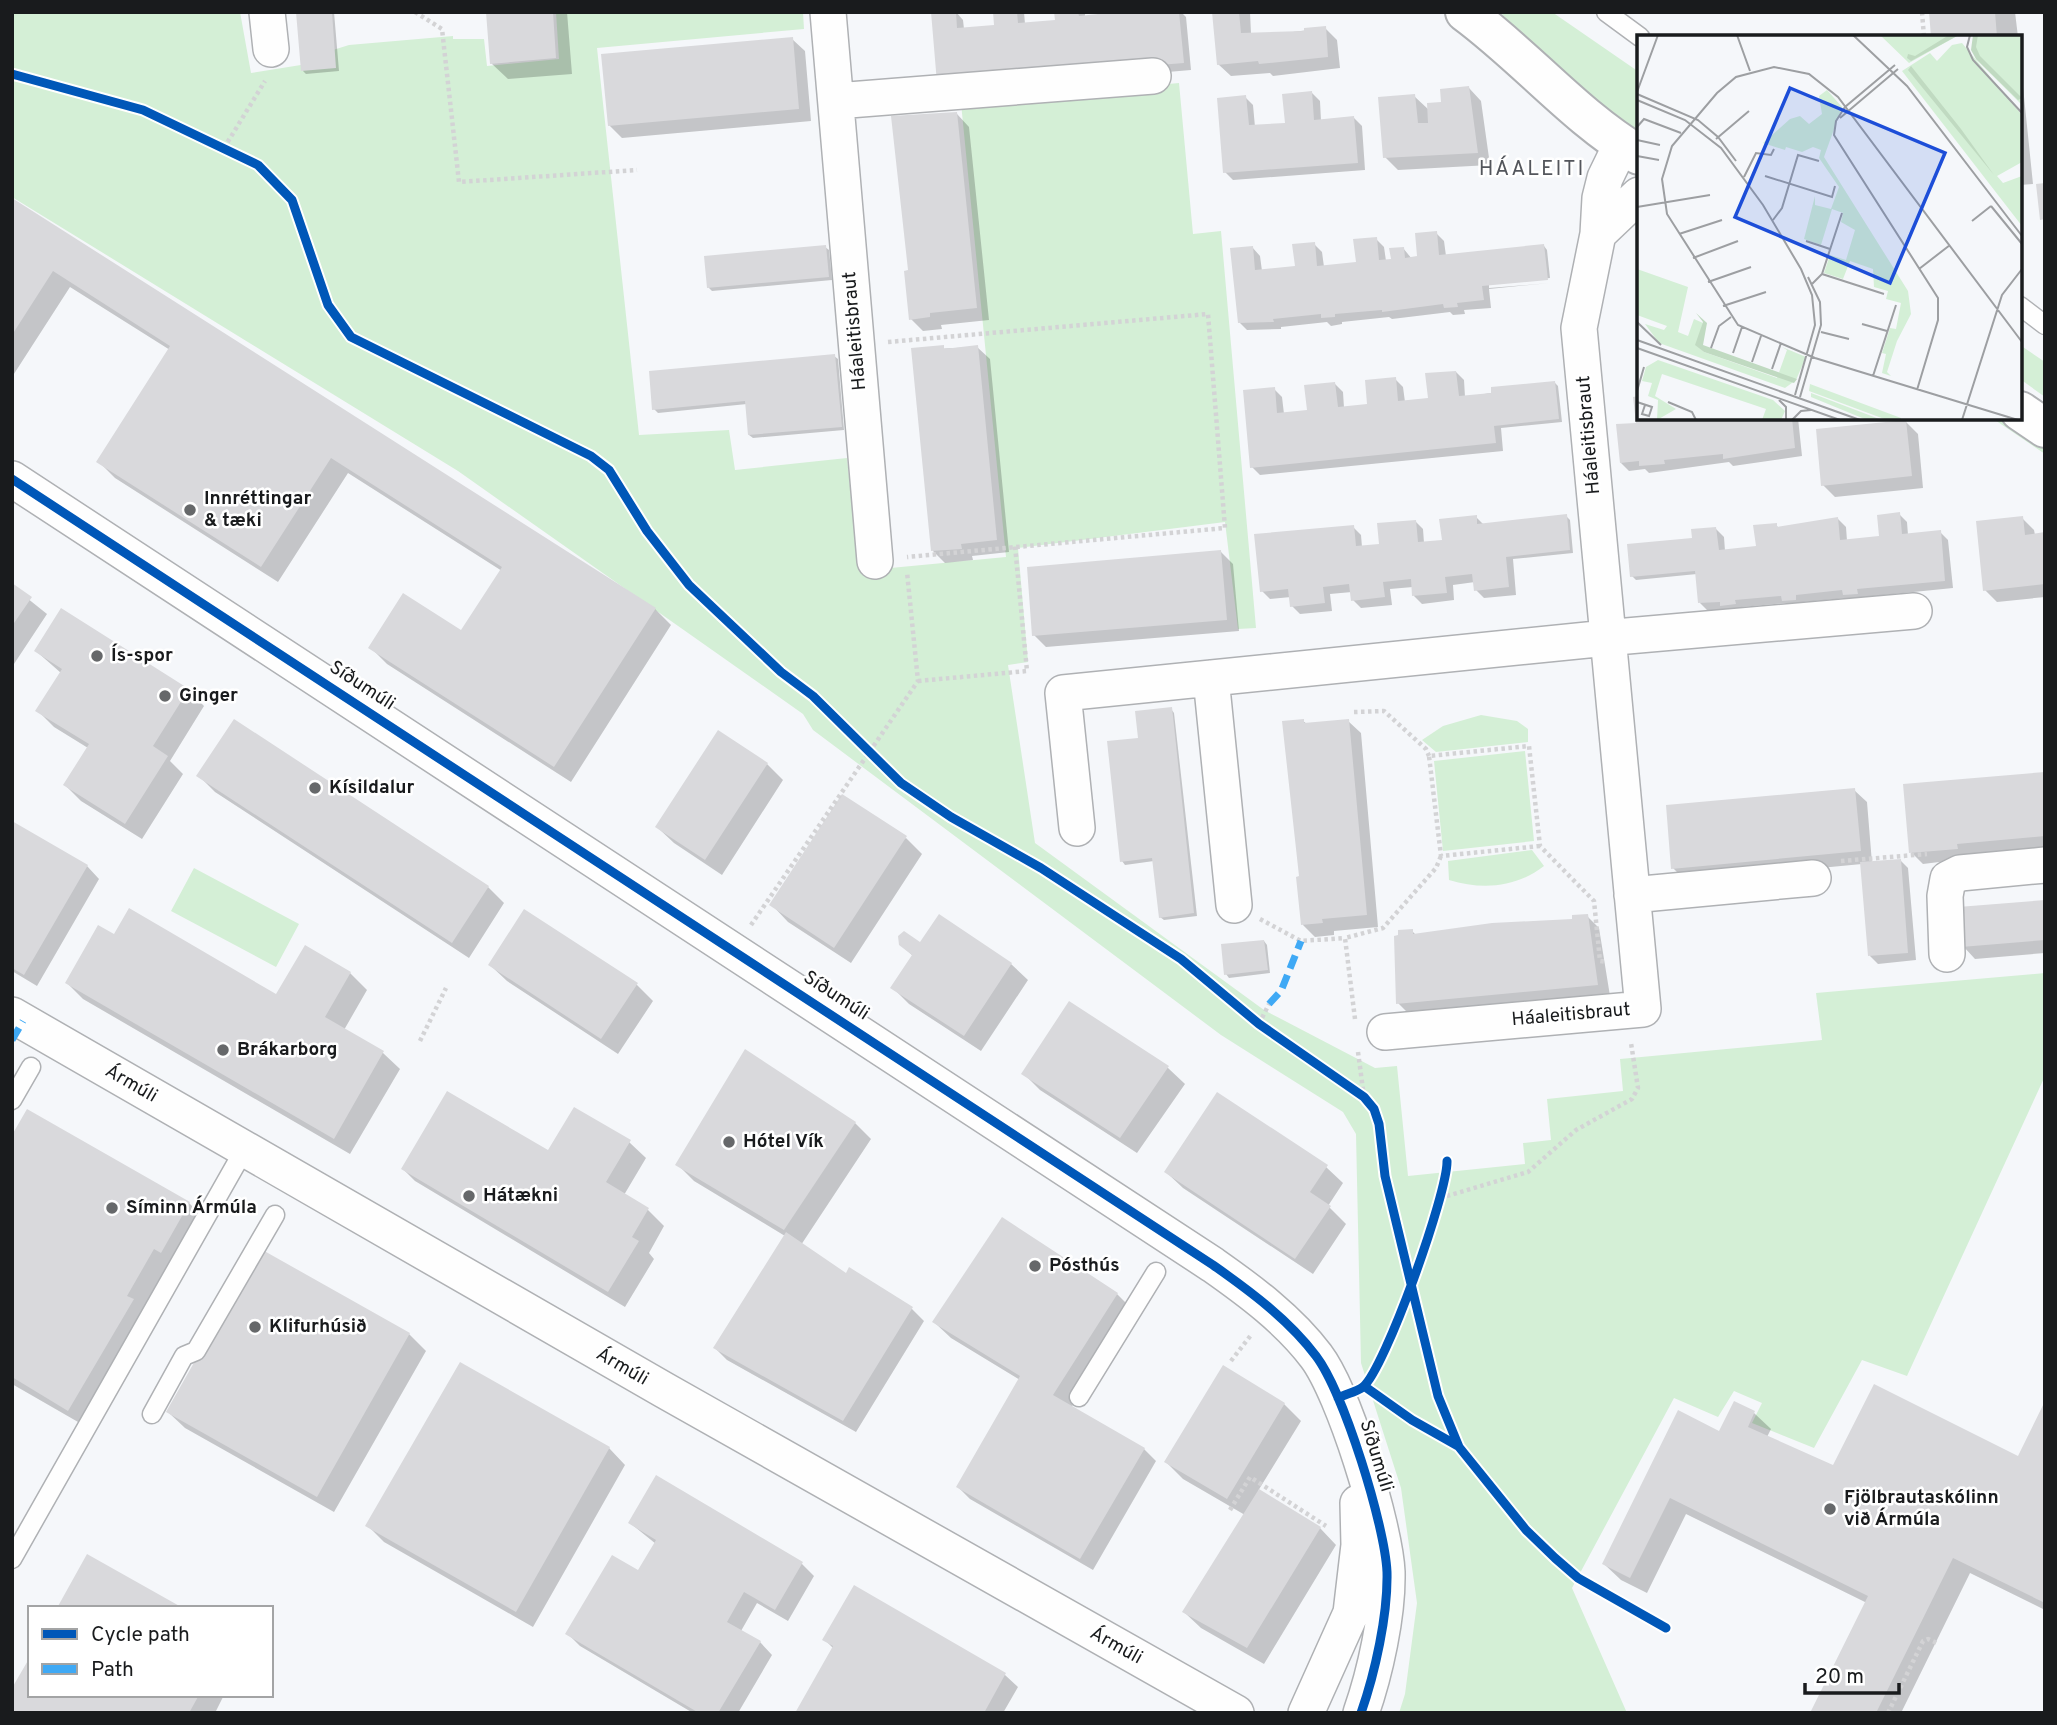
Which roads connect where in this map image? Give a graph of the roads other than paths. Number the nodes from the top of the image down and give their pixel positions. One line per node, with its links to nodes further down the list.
1 (267, 12): 6 (street)
2 (828, 12): 8 (street, Háaleitisbraut)
3 (1465, 12): 9 (street, Háaleitisbraut)
4 (1606, 12): 5 (lane)
5 (1637, 35)
6 (271, 49)
7 (1153, 76): 8 (street)
8 (836, 101): 17 (street, Háaleitisbraut)
9 (1630, 150): 11 (street, Háaleitisbraut)
10 (1637, 197): 11 (street)
11 (1598, 234): 19 (street, Háaleitisbraut)
12 (2022, 308): 13 (lane)
13 (2045, 325)
14 (2022, 412): 15 (street)
15 (2045, 428)
16 (12, 479): 36 (street, Síðumúli)
17 (890, 559)
18 (1914, 611): 19 (street)
19 (1608, 638): 20 (street); 24 (street, Háaleitisbraut)
20 (1212, 678): 21 (street); 25 (street)
21 (1076, 828)
22 (2045, 865): 26 (street)
23 (1813, 878): 24 (street)
24 (1632, 895): 28 (street, Háaleitisbraut)
25 (1234, 905)
26 (1947, 954)
27 (12, 1015): 31 (street, Ármúli)
28 (1366, 1036)
29 (31, 1067): 30 (lane)
30 (12, 1100)
31 (244, 1150): 37 (lane); 38 (street, Ármúli)
32 (275, 1215): 35 (lane)
33 (1156, 1272): 34 (lane)
34 (1079, 1397)
35 (152, 1414)
36 (1357, 1454): 39 (street, Síðumúli); 40 (street, Síðumúli)
37 (12, 1559)
38 (1236, 1713)
39 (1306, 1713)
40 (1361, 1713)

